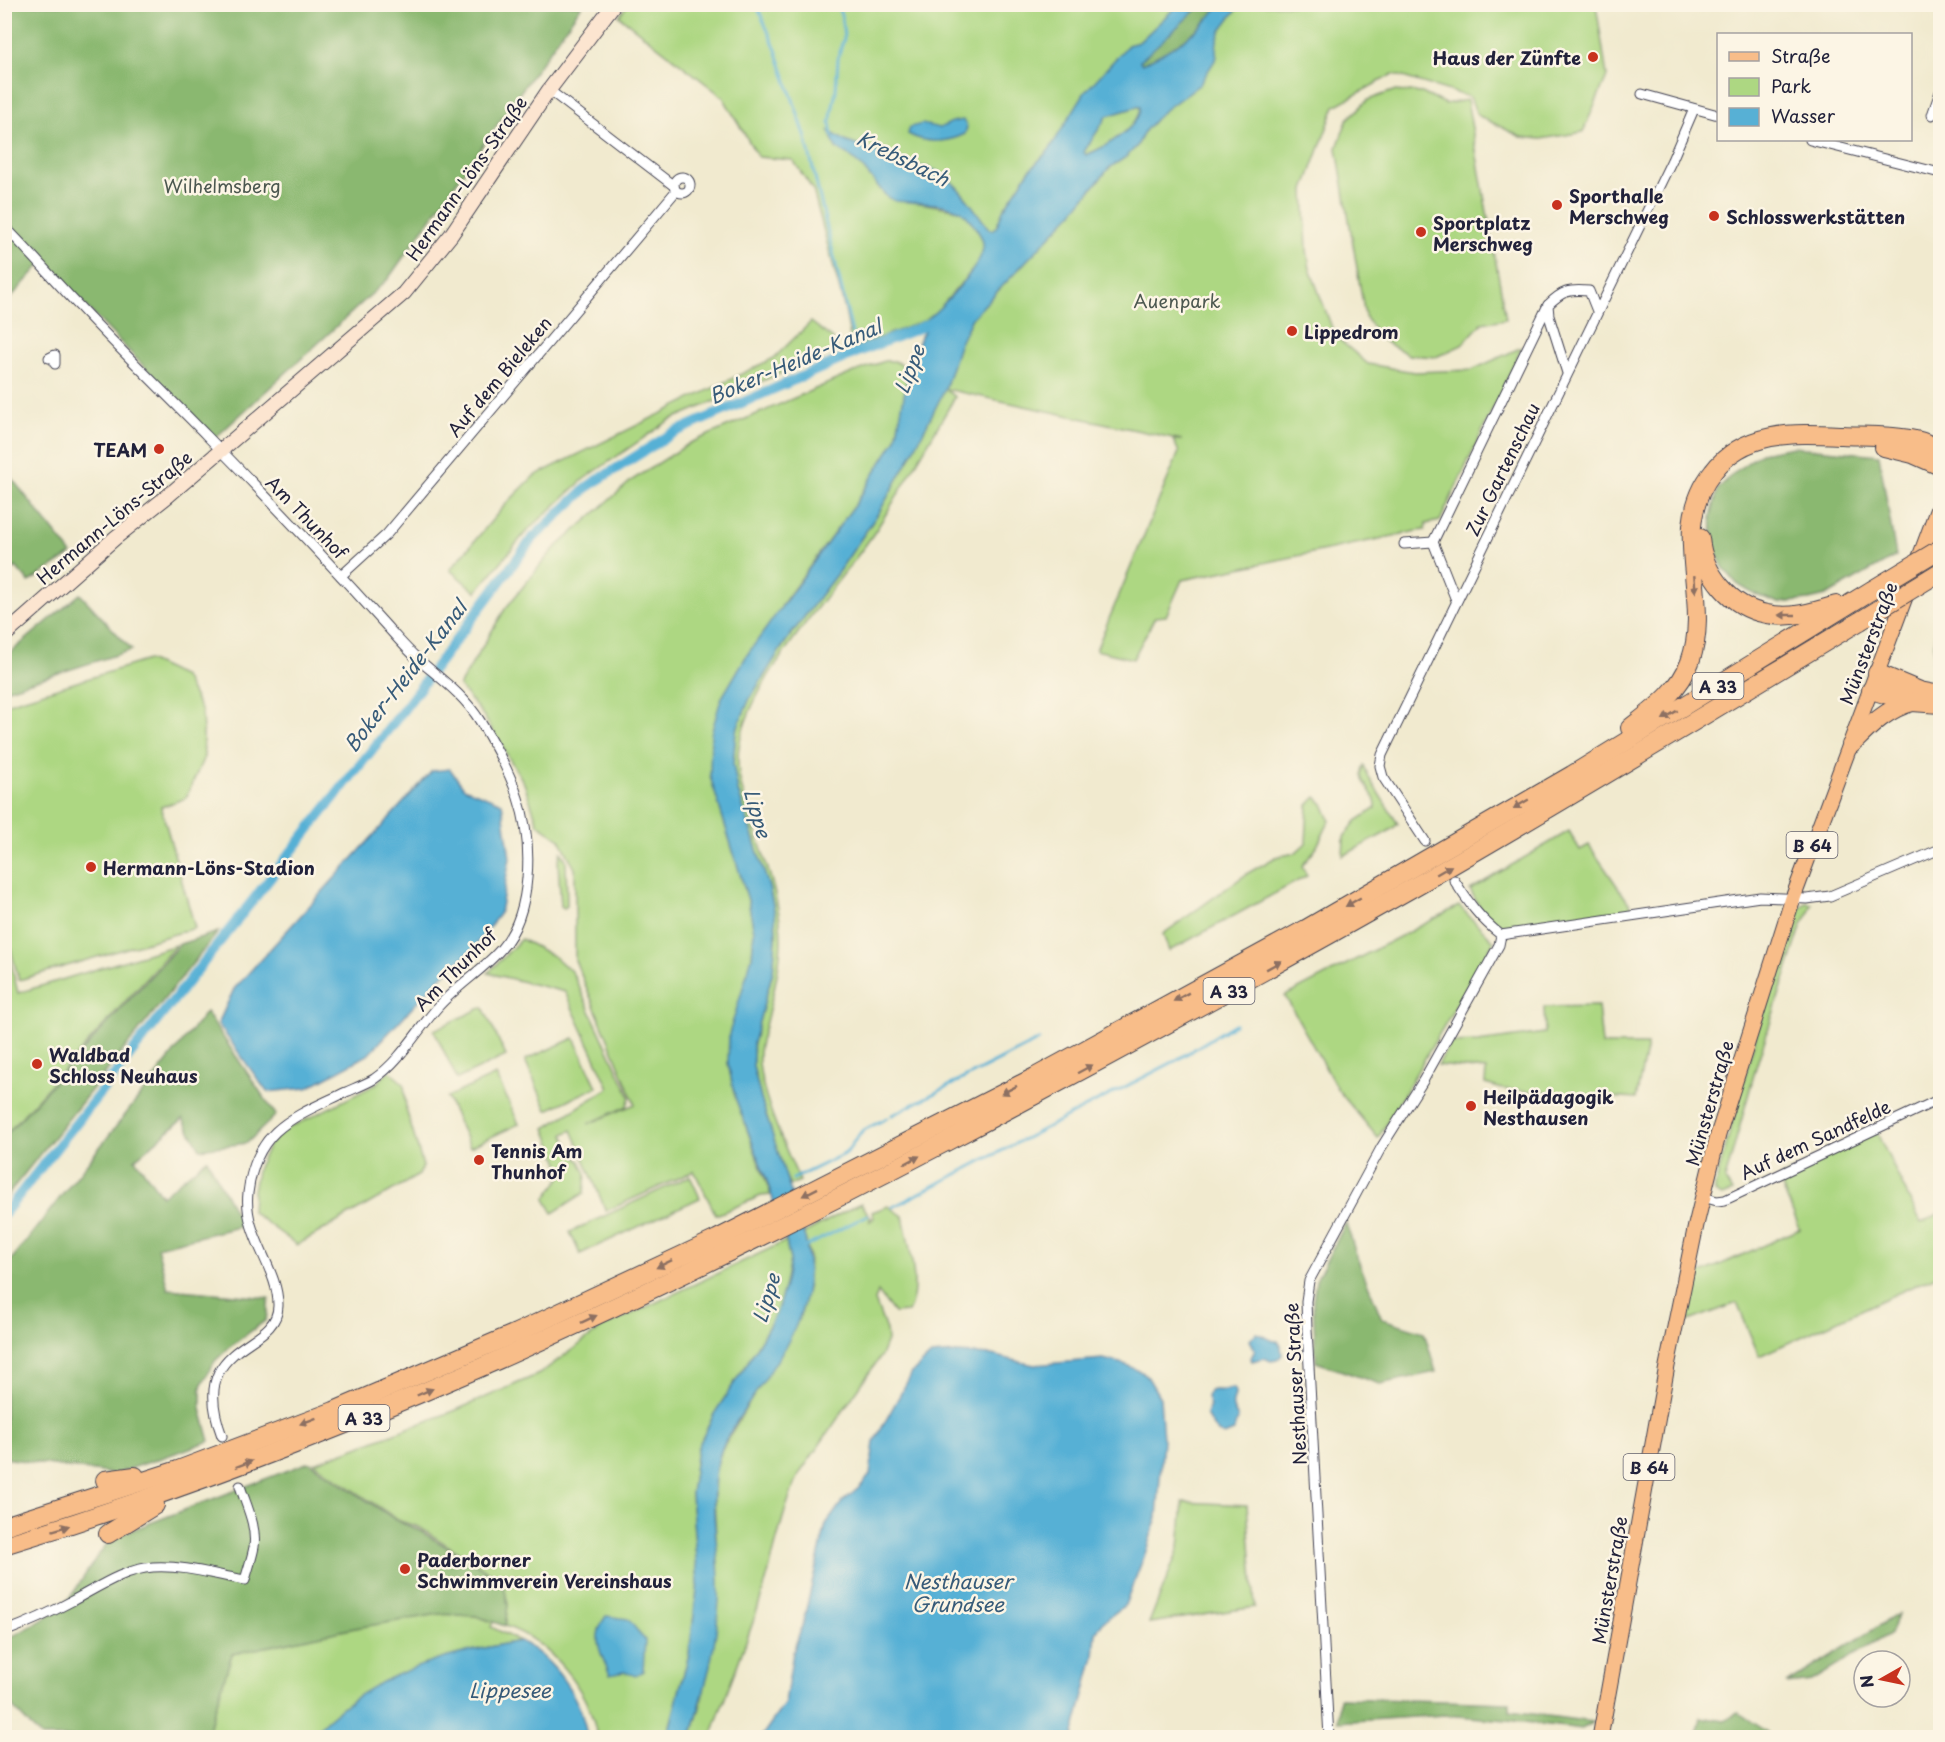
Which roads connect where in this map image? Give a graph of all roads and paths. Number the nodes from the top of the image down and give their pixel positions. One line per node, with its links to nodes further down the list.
1 (614, 4): 2 (street, Hermann-Löns-Straße)
2 (549, 90): 17 (street, Hermann-Löns-Straße); 24 (street, Auf dem Bieleken)
3 (1941, 92): 7 (street)
4 (1642, 94): 5 (street)
5 (1694, 109): 6 (street); 12 (street, Zur Gartenschau)
6 (1717, 115)
7 (1932, 115)
8 (1814, 141): 9 (street)
9 (1941, 173)
10 (4, 226): 17 (street, Hermann-Löns-Straße)
11 (1548, 305): 12 (street); 13 (street); 20 (street)
12 (1597, 311): 13 (street, Zur Gartenschau)
13 (1567, 373): 26 (street, Zur Gartenschau)
14 (1941, 431): 15 (highway)
15 (1915, 440): 16 (highway); 33 (highway, one-way to 33)
16 (1941, 449)
17 (221, 450): 24 (street, Am Thunhof); 27 (street, Hermann-Löns-Straße)
18 (1941, 466): 25 (highway, one-way to 18)
19 (1941, 503): 28 (main road, Münsterstraße / B 64)
20 (1433, 542): 21 (street); 26 (street)
21 (1404, 544)
22 (1941, 549): 25 (highway, A 33, bridge)
23 (1941, 572): 44 (highway, A 33, one-way to 23, bridge)
24 (341, 576): 41 (street, Am Thunhof)
25 (1868, 593): 33 (highway, A 33, one-way to 33)
26 (1456, 600): 34 (street, Zur Gartenschau)
27 (4, 636)
28 (1874, 682): 29 (highway); 30 (highway); 32 (main road, Münsterstraße / B 64)
29 (1941, 695)
30 (1912, 702): 31 (highway); 32 (highway)
31 (1941, 704)
32 (1851, 745): 37 (main road, Münsterstraße / B 64)
33 (1572, 775): 42 (highway, A 33, one-way to 42)
34 (1425, 841)
35 (1941, 849): 37 (street)
36 (1454, 880): 38 (street)
37 (1793, 898): 38 (street); 40 (main road, Münsterstraße / B 64)
38 (1501, 935): 50 (street, Nesthauser Straße)
39 (1941, 1099): 40 (street, Auf dem Sandfelde)
40 (1703, 1197): 51 (main road, Münsterstraße / B 64)
41 (222, 1436)
42 (178, 1470): 43 (highway); 46 (highway, A 33)
43 (105, 1480)
44 (189, 1485): 47 (highway); 48 (highway, A 33, one-way to 44)
45 (240, 1485): 49 (street)
46 (4, 1526)
47 (108, 1534)
48 (4, 1545)
49 (4, 1632)
50 (1329, 1737)
51 (1600, 1737)

